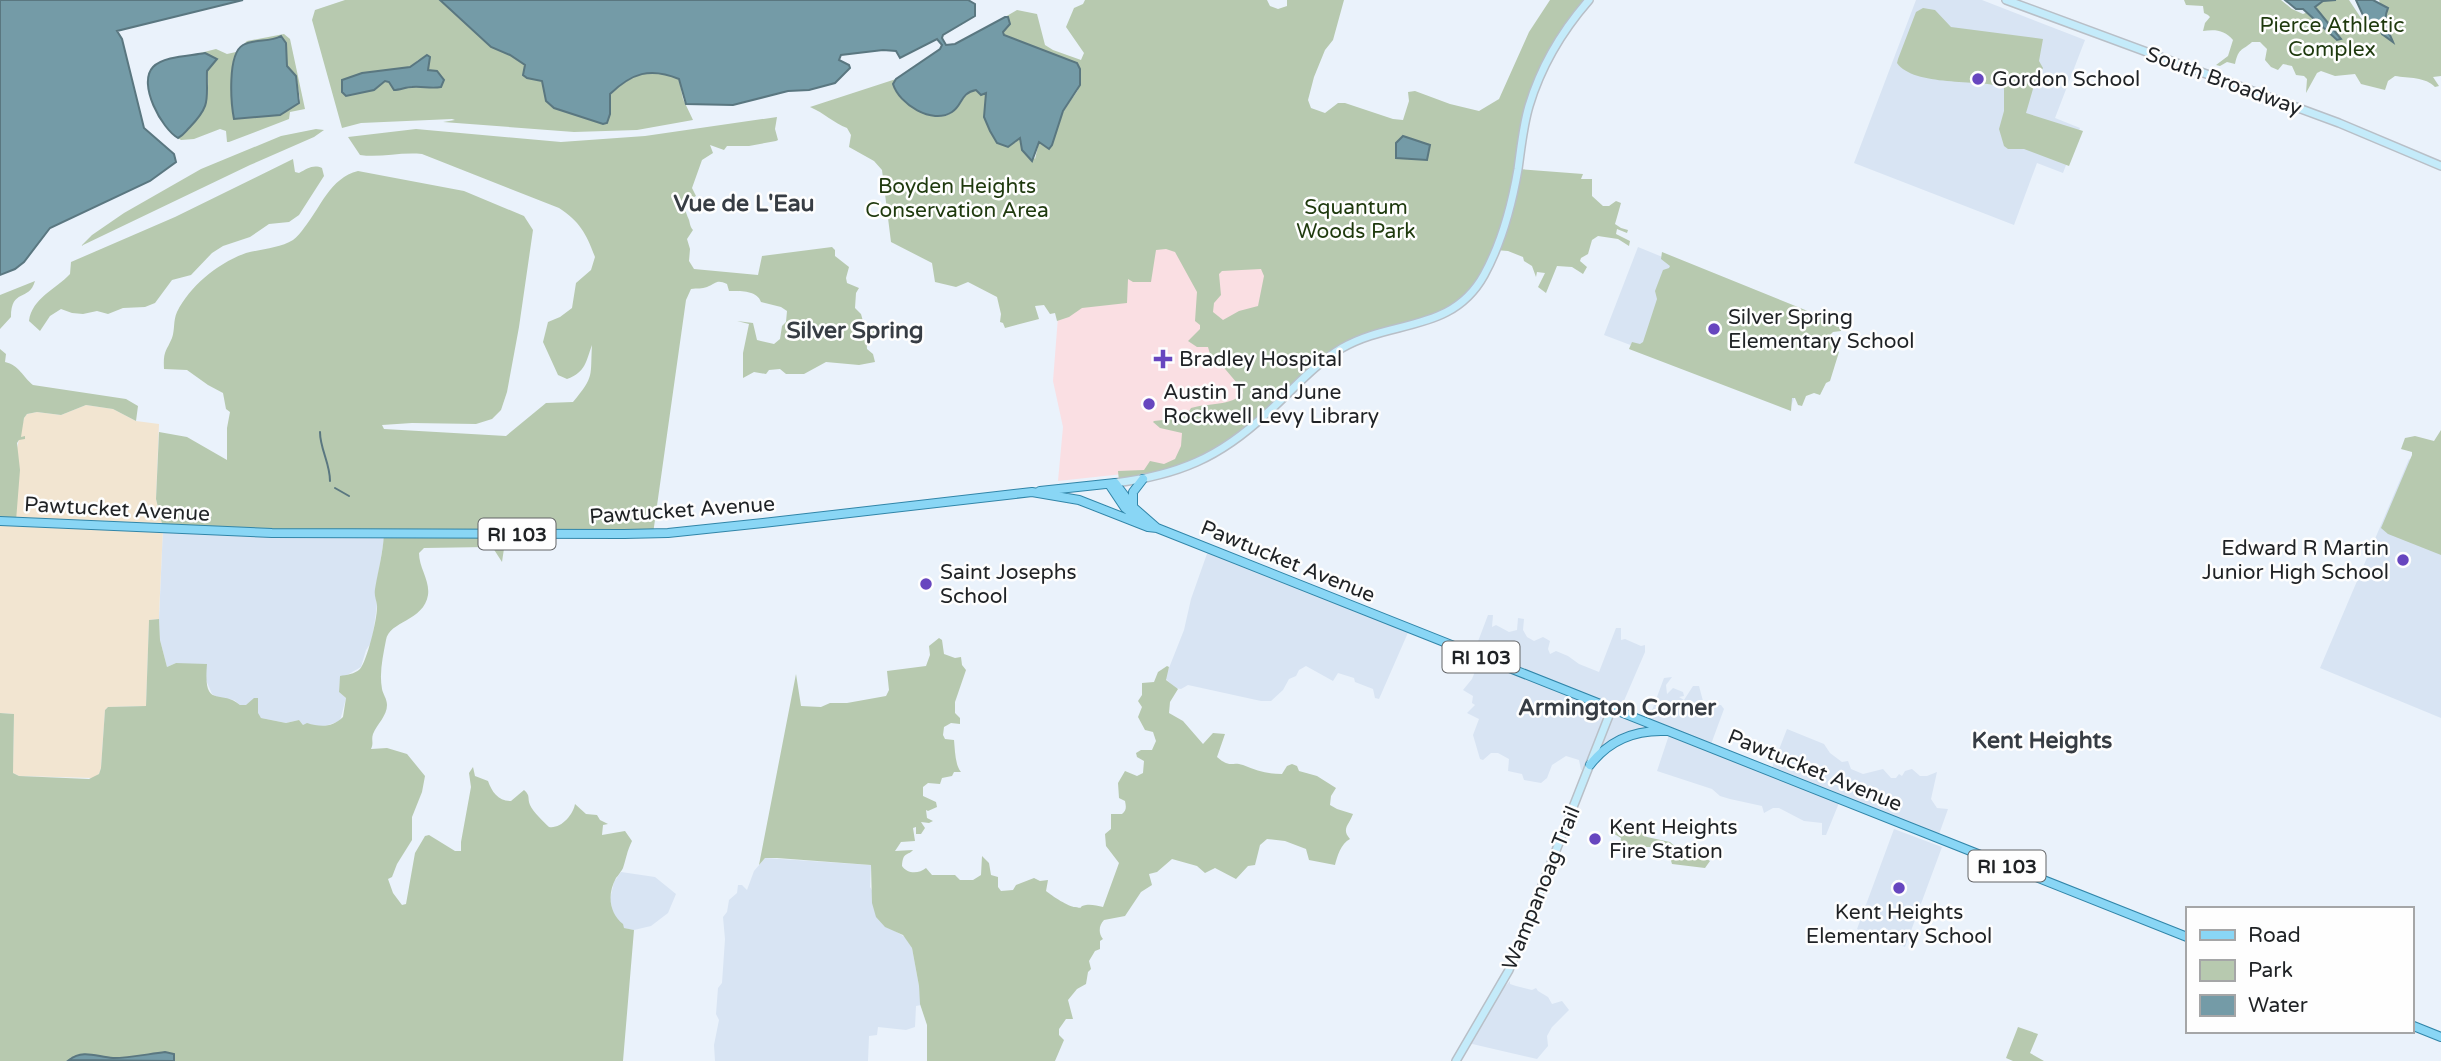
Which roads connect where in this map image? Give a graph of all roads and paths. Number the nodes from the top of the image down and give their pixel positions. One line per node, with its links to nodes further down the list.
1 (1588, 0): 4 (main road)
2 (2006, 0): 3 (main road, South Broadway)
3 (2441, 166)
4 (1143, 479): 5 (main road); 7 (main road)
5 (1112, 483): 6 (main road, RI 103); 7 (main road, Pawtucket Avenue / RI 103); 9 (main road, Pawtucket Avenue)
6 (1032, 492): 8 (main road, Pawtucket Avenue / RI 103); 9 (main road, Pawtucket Avenue / RI 103)
7 (1133, 507): 9 (main road, Pawtucket Avenue / RI 103)
8 (0, 520)
9 (1153, 527): 10 (main road, Pawtucket Avenue / RI 103)
10 (1612, 708): 11 (main road, Pawtucket Avenue / RI 103); 12 (main road, Wampanoag Trail)
11 (1672, 732): 12 (main road); 13 (main road, Pawtucket Avenue / RI 103)
12 (1590, 765): 16 (main road, Wampanoag Trail)
13 (2186, 937)
14 (2413, 1026): 15 (main road)
15 (2441, 1037)
16 (1456, 1061)

